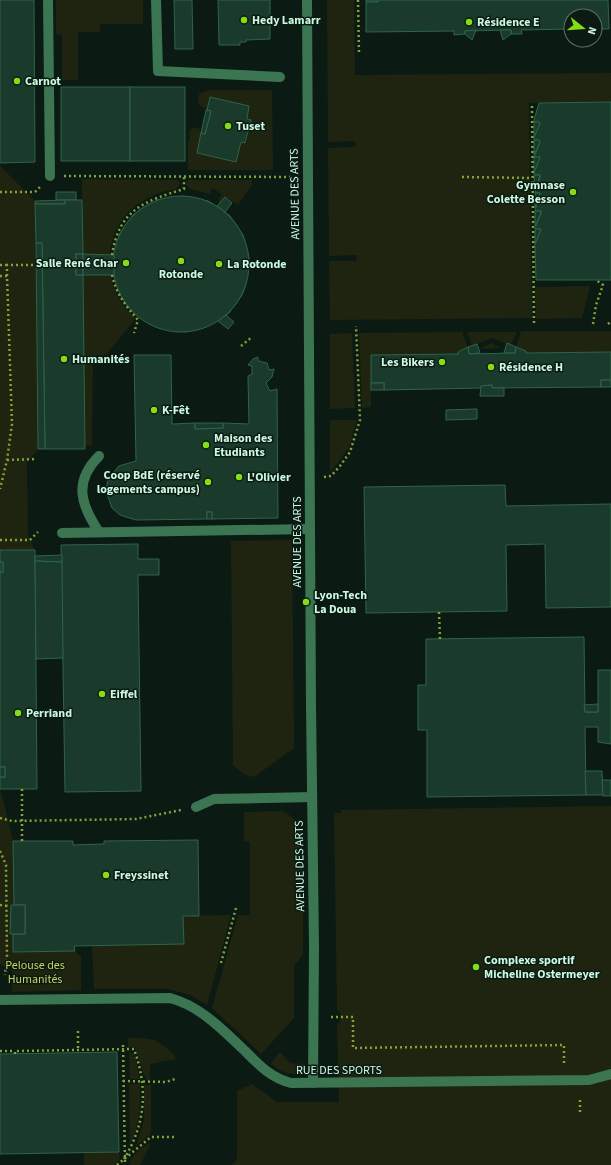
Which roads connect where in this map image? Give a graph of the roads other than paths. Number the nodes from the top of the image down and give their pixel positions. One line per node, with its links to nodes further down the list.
1 (48, 0): 5 (street)
2 (156, 0): 4 (street)
3 (307, 0): 7 (street, AVENUE DES ARTS)
4 (280, 77)
5 (50, 176)
6 (99, 456): 8 (street)
7 (309, 529): 8 (street); 10 (street, AVENUE DES ARTS)
8 (99, 532): 9 (street)
9 (62, 533)
10 (312, 797): 11 (street); 14 (street, AVENUE DES ARTS)
11 (196, 807)
12 (0, 1000): 14 (street, RUE DES SPORTS)
13 (611, 1074): 14 (street, RUE DES SPORTS)
14 (313, 1083)

